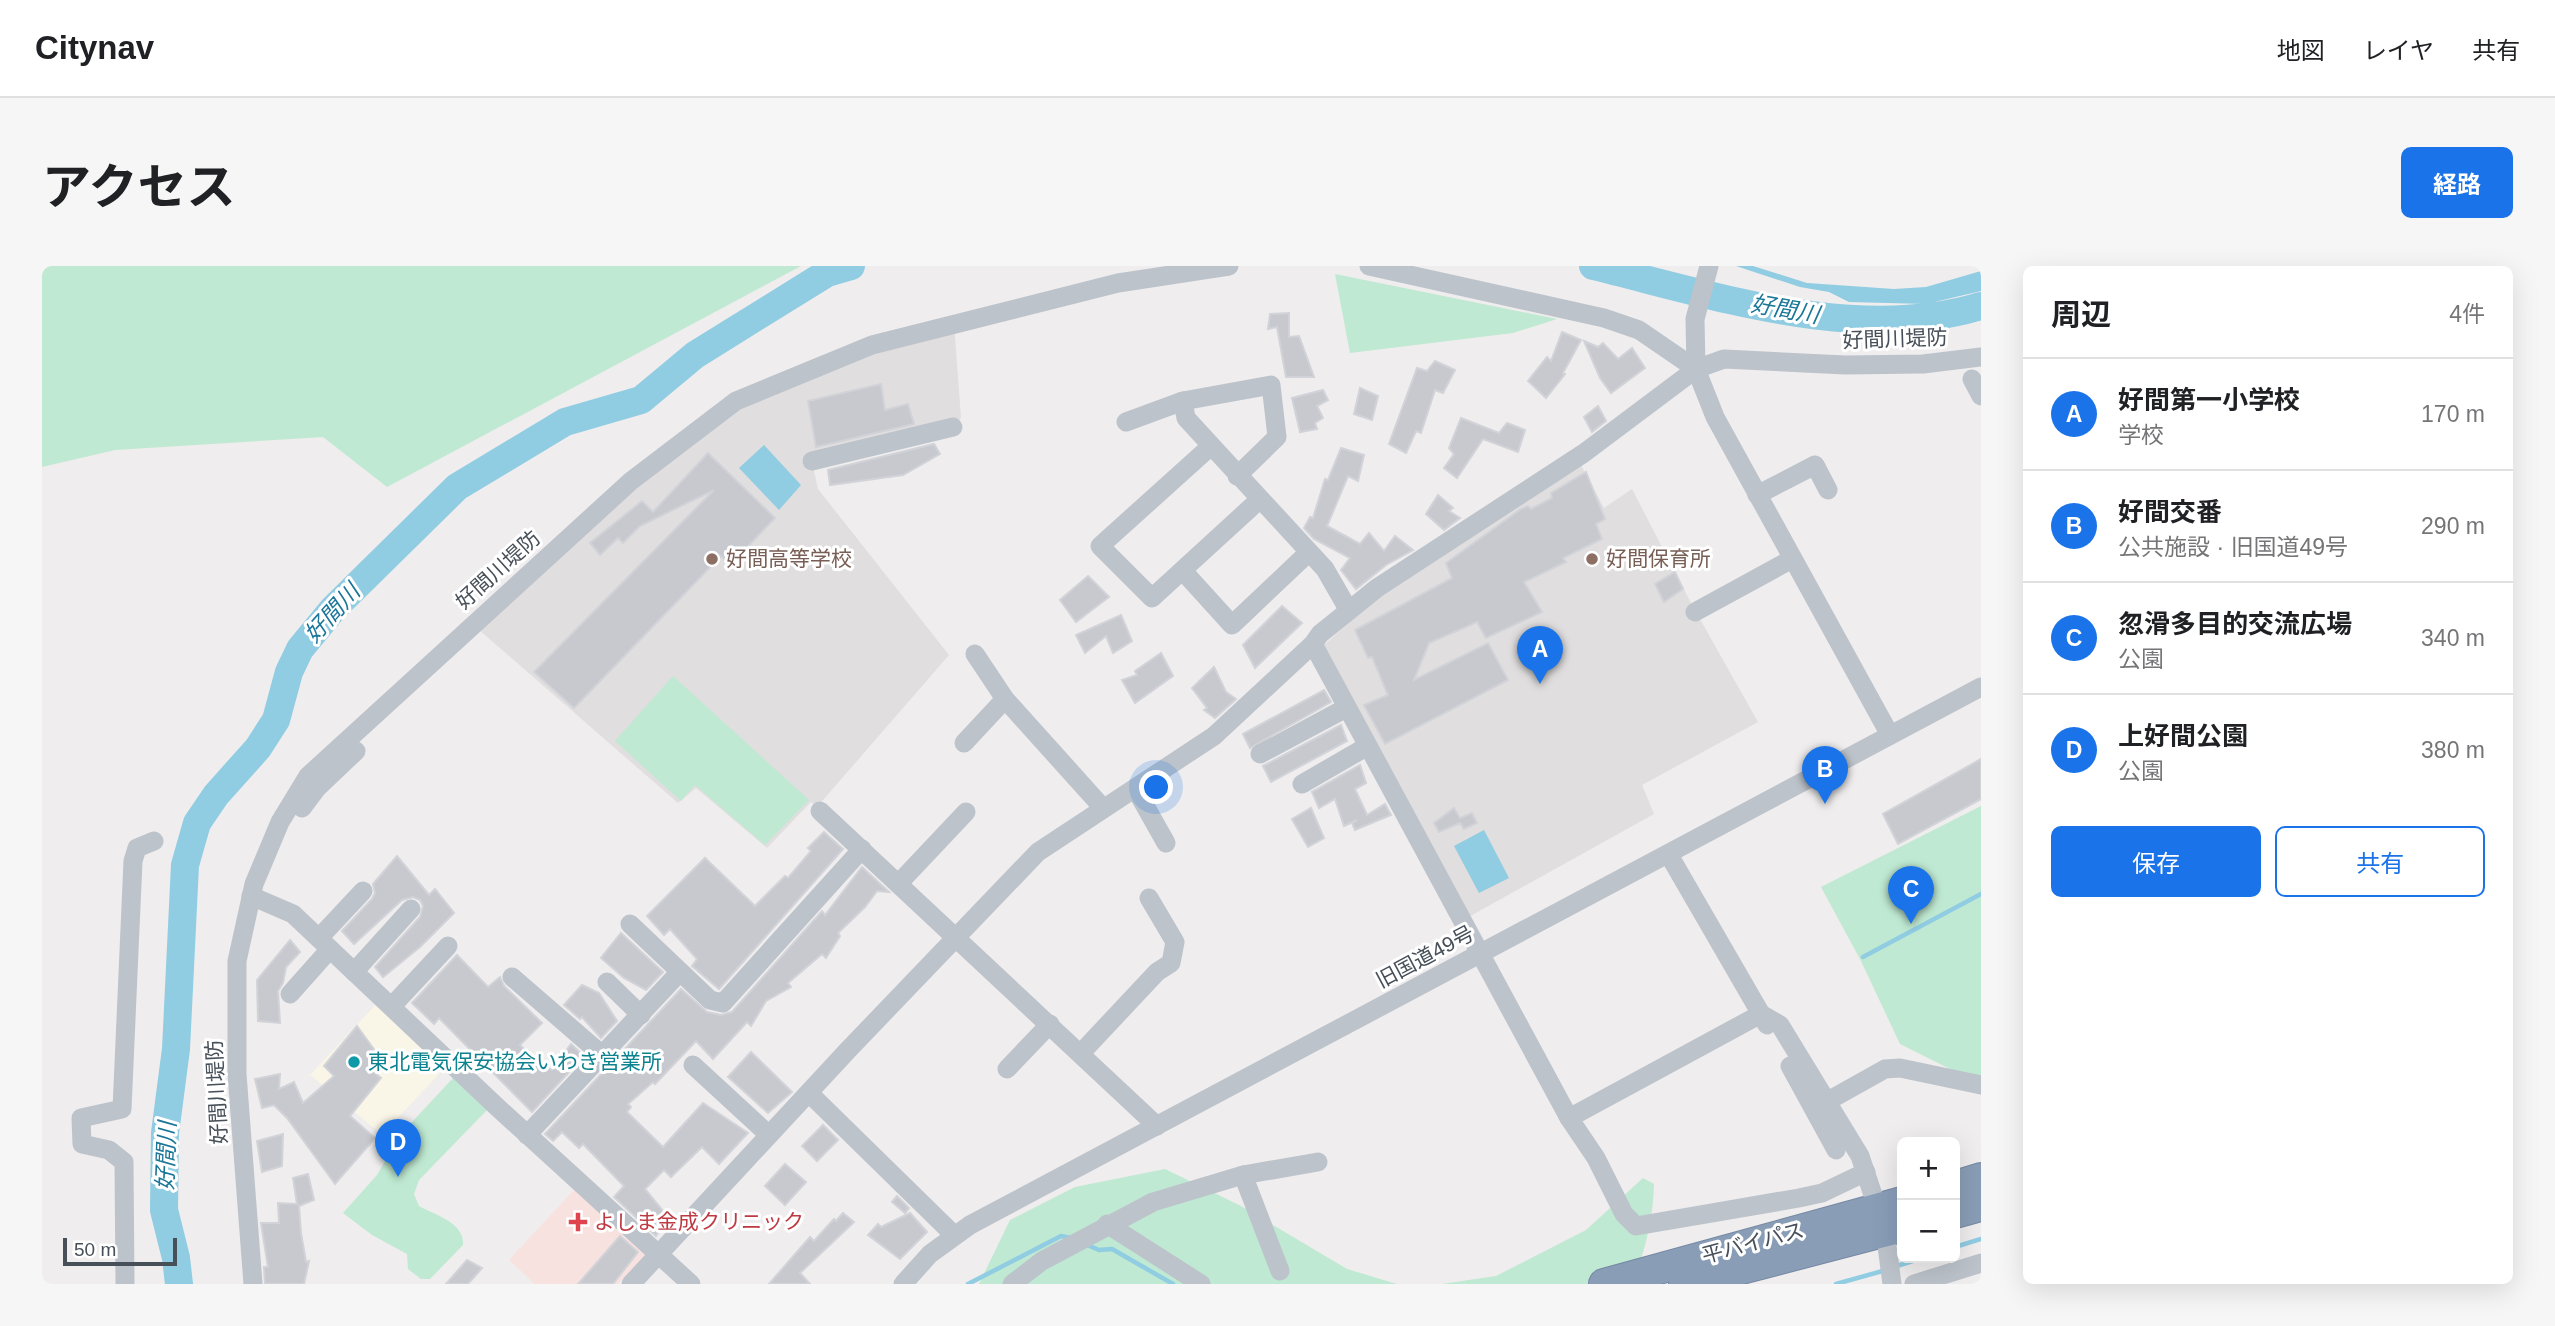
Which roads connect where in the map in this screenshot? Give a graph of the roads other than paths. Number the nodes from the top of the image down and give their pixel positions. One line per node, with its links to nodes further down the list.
1 (1229, 266): 38 (street, 好間川堤防)
2 (1370, 266): 5 (street)
3 (1709, 266): 5 (street)
4 (1981, 357): 5 (street, 好間川堤防)
5 (1696, 360): 13 (street); 18 (street)
6 (1182, 401): 7 (street); 9 (street); 11 (street)
7 (1126, 422)
8 (953, 427): 10 (street)
9 (1211, 446): 11 (street); 17 (street)
10 (812, 461)
11 (1237, 475): 14 (street)
12 (1828, 489): 13 (street)
13 (1758, 495): 16 (street)
14 (1259, 500): 15 (street); 17 (street)
15 (1308, 553): 17 (street); 18 (street)
16 (1792, 559): 19 (street); 25 (street)
17 (1183, 571)
18 (1348, 610): 20 (street)
19 (1696, 612)
20 (1313, 644): 24 (street); 31 (street)
21 (975, 654): 23 (street)
22 (1981, 687): 25 (street, 旧国道49号)
23 (1005, 699): 26 (street); 32 (street)
24 (1346, 708): 27 (street); 29 (street)
25 (1890, 735): 39 (street, 旧国道49号)
26 (964, 743)
27 (1366, 747): 30 (street); 49 (street)
28 (356, 751): 38 (street)
29 (1260, 754)
30 (1302, 784)
31 (1135, 788): 32 (street); 36 (street)
32 (1100, 805): 46 (street)
33 (820, 811): 37 (street)
34 (967, 812): 40 (street)
35 (154, 841): 85 (street)
36 (1166, 843)
37 (862, 849): 40 (street); 45 (street)
38 (268, 850): 42 (street, 好間川堤防)
39 (1669, 855): 49 (street, 旧国道49号); 57 (street)
40 (899, 883): 46 (street)
41 (363, 891): 47 (street)
42 (251, 895): 47 (street); 86 (street, 好間川堤防)
43 (1149, 898): 59 (street)
44 (411, 909): 50 (street)
45 (630, 924)
46 (956, 936): 58 (street); 64 (street)
47 (324, 944): 50 (street); 54 (street)
48 (449, 946): 55 (street)
49 (1481, 953): 66 (street); 67 (street, 旧国道49号)
50 (354, 972): 55 (street)
51 (677, 975): 56 (street)
52 (512, 977): 60 (street)
53 (607, 982): 56 (street)
54 (290, 994)
55 (392, 1006): 68 (street)
56 (641, 1014): 60 (street)
57 (1761, 1014): 65 (street); 66 (street); 70 (street)
58 (1050, 1024): 59 (street); 62 (street)
59 (1081, 1053): 67 (street)
60 (601, 1054): 68 (street)
61 (693, 1065): 69 (street)
62 (1007, 1069)
63 (1981, 1085): 65 (street)
64 (809, 1093): 69 (street); 80 (street)
65 (1826, 1102): 72 (street)
66 (1569, 1118): 72 (street)
67 (1157, 1126): 80 (street, 旧国道49号)
68 (527, 1135): 81 (street)
69 (769, 1135): 81 (street)
70 (1836, 1150)
71 (1318, 1162): 73 (street)
72 (1866, 1172): 79 (street)
73 (1243, 1175): 78 (street); 83 (street)
74 (1981, 1178): 75 (highway)
75 (1960, 1184)
76 (1981, 1206): 77 (highway)
77 (1960, 1212)
78 (1107, 1224): 90 (street); 91 (street)
79 (1891, 1225): 84 (street); 92 (highway, 平バイパス); 93 (highway, 平バイパス)
80 (954, 1235): 89 (street, 旧国道49号)
81 (659, 1255): 87 (street); 88 (street)
82 (1981, 1263): 94 (street)
83 (1280, 1271)
84 (1892, 1282)
85 (125, 1284)
86 (253, 1284)
87 (631, 1284)
88 (691, 1284)
89 (902, 1284)
90 (1012, 1284)
91 (1201, 1284)
92 (1604, 1284)
93 (1684, 1284)
94 (1914, 1284)

